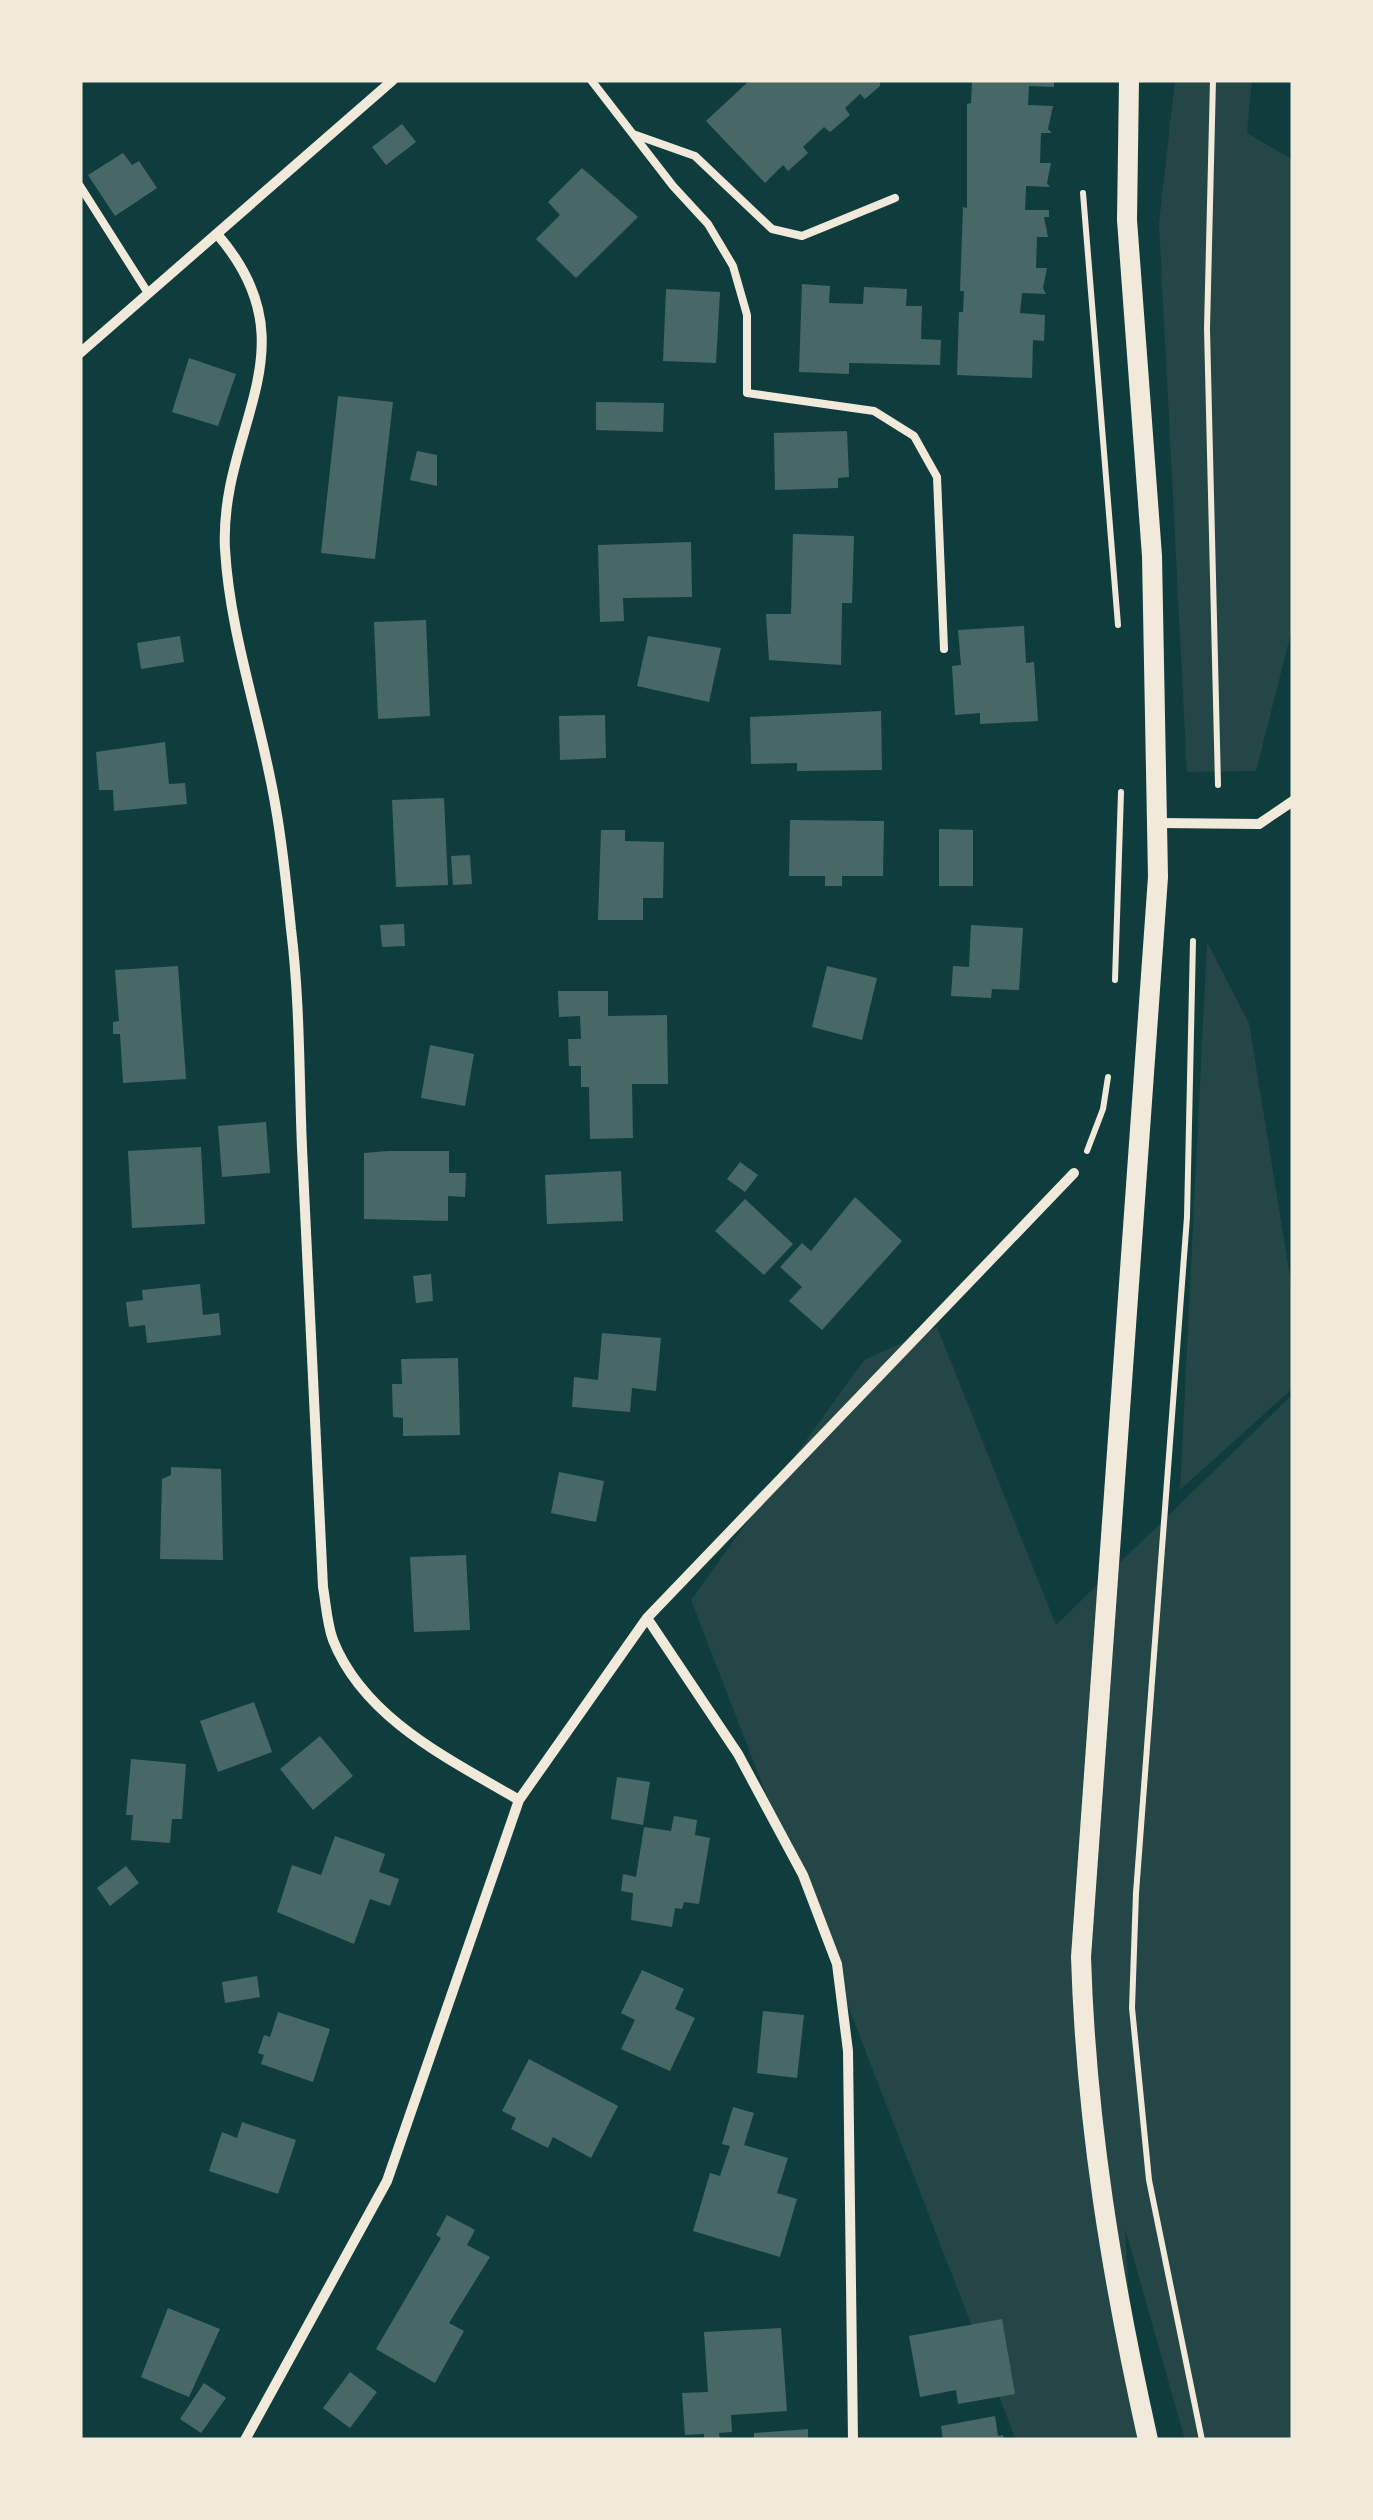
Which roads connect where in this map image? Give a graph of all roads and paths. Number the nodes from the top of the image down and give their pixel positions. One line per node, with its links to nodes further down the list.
1 (393, 80): 9 (street)
2 (592, 80): 5 (lane)
3 (1128, 80): 17 (main road)
4 (1214, 80): 15 (path)
5 (633, 134): 8 (lane); 13 (lane)
6 (80, 186): 10 (lane)
7 (1083, 193): 12 (path)
8 (895, 198)
9 (217, 234): 10 (street); 23 (street)
10 (148, 293): 11 (street)
11 (80, 353)
12 (1118, 632)
13 (944, 649)
14 (1121, 785): 19 (path)
15 (1218, 785)
16 (1293, 801): 17 (street)
17 (1159, 824): 26 (main road)
18 (1194, 940): 27 (path)
19 (1114, 1000)
20 (1110, 1059): 21 (path)
21 (1074, 1173): 22 (street)
22 (647, 1618): 23 (street); 25 (street)
23 (519, 1800): 24 (street)
24 (245, 2440)
25 (853, 2440)
26 (1148, 2440)
27 (1202, 2440)

